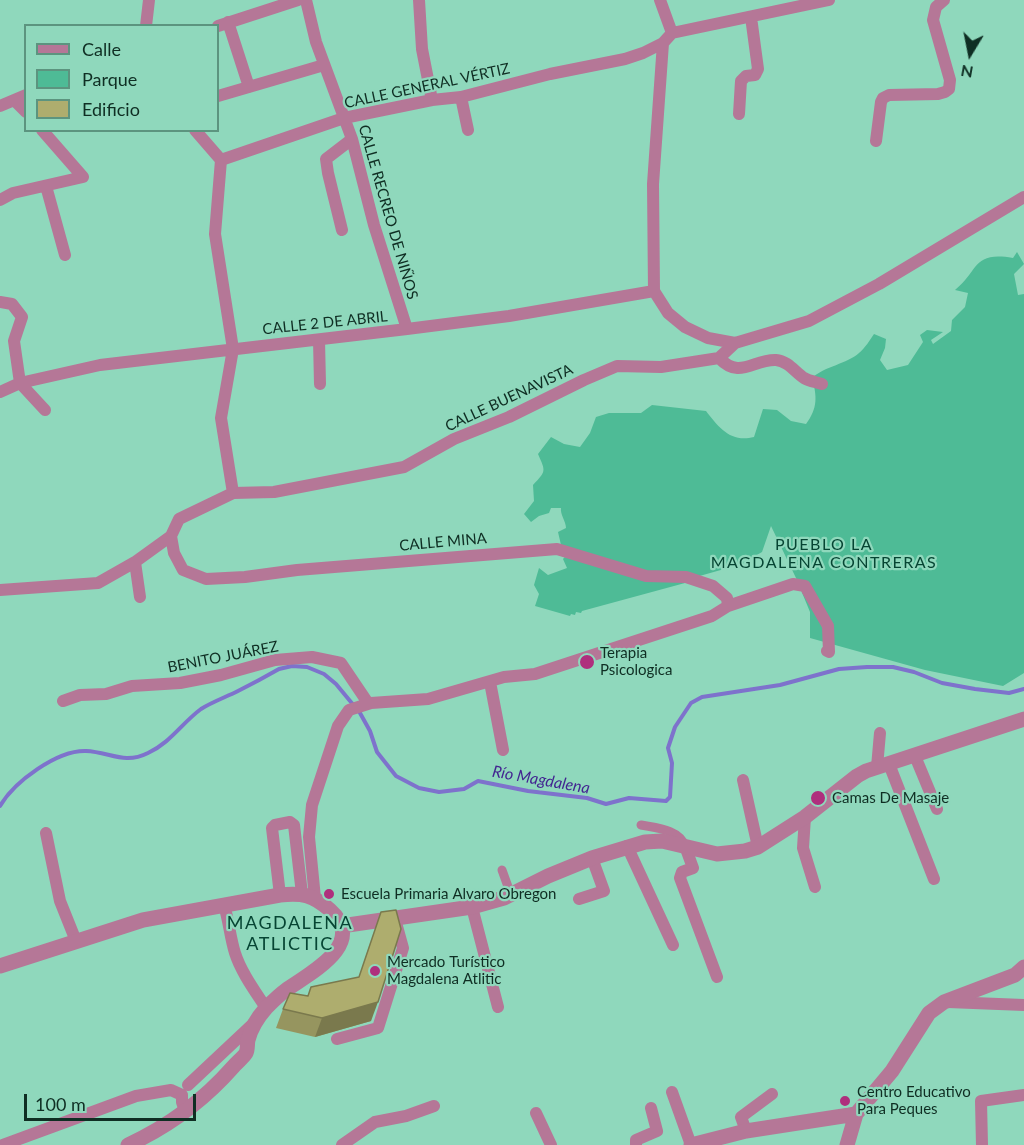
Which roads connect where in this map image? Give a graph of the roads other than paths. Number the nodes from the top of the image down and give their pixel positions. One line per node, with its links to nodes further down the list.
1 (149, 0): 9 (street)
2 (298, 0): 10 (street)
3 (306, 0): 13 (street, CALLE RECREO DE NIÑOS)
4 (419, 0): 18 (street)
5 (660, 0): 11 (street)
6 (829, 0): 8 (street)
7 (944, 0): 26 (street)
8 (751, 17): 11 (street); 20 (street)
9 (146, 24)
10 (223, 24): 14 (street)
11 (672, 33): 12 (street, CALLE GENERAL VÉRTIZ)
12 (663, 43): 16 (street, CALLE GENERAL VÉRTIZ); 33 (street)
13 (324, 65): 14 (street); 21 (street, CALLE RECREO DE NIÑOS)
14 (249, 87): 15 (street)
15 (219, 96)
16 (461, 97): 18 (street, CALLE GENERAL VÉRTIZ); 22 (street)
17 (20, 98): 19 (street)
18 (432, 100): 21 (street, CALLE GENERAL VÉRTIZ)
19 (0, 106)
20 (739, 114)
21 (344, 118): 25 (street, CALLE RECREO DE NIÑOS); 27 (street, CALLE GENERAL VÉRTIZ)
22 (468, 130)
23 (44, 132): 28 (street)
24 (197, 132): 27 (street)
25 (352, 139): 31 (street); 35 (street, CALLE RECREO DE NIÑOS)
26 (876, 141)
27 (221, 160): 38 (street)
28 (46, 186): 30 (street); 32 (street)
29 (1024, 197): 37 (street)
30 (0, 200)
31 (342, 230)
32 (65, 255)
33 (654, 291): 35 (street, CALLE 2 DE ABRIL); 37 (street)
34 (0, 302): 40 (street)
35 (406, 329): 36 (street, CALLE 2 DE ABRIL)
36 (319, 340): 38 (street, CALLE 2 DE ABRIL); 41 (street)
37 (735, 343): 39 (street)
38 (232, 349): 40 (street, CALLE 2 DE ABRIL); 45 (street)
39 (720, 358): 42 (street); 45 (street, CALLE BUENAVISTA)
40 (20, 384): 43 (street, CALLE 2 DE ABRIL); 44 (street)
41 (320, 384)
42 (822, 384)
43 (0, 392)
44 (45, 410)
45 (233, 493): 46 (street, CALLE BUENAVISTA)
46 (171, 536): 47 (street, CALLE BUENAVISTA); 50 (street, CALLE MINA)
47 (135, 562): 48 (street, CALLE BUENAVISTA); 49 (street)
48 (0, 590)
49 (140, 597)
50 (728, 606): 51 (street); 52 (street)
51 (827, 651)
52 (490, 681): 54 (street); 57 (street)
53 (63, 701): 54 (street, BENITO JUÁREZ)
54 (367, 703): 74 (street)
55 (1024, 719): 58 (street)
56 (880, 732): 59 (street)
57 (503, 750)
58 (915, 756): 59 (street); 61 (street)
59 (883, 765): 62 (street); 70 (street)
60 (743, 780): 67 (street)
61 (937, 809)
62 (805, 817): 67 (street); 71 (street)
63 (641, 825): 66 (street)
64 (46, 833): 80 (street)
65 (627, 846): 66 (street); 68 (street); 81 (street)
66 (685, 846): 67 (street); 84 (street)
67 (758, 847)
68 (592, 858): 73 (street); 75 (street)
69 (502, 870): 73 (street)
70 (934, 879)
71 (815, 887)
72 (279, 895): 74 (street); 74 (street); 76 (street)
73 (512, 895): 77 (street)
74 (308, 896): 79 (street)
75 (579, 899)
76 (224, 905): 80 (street); 88 (street)
77 (472, 907): 78 (street); 87 (street)
78 (394, 918): 79 (street); 89 (street)
79 (341, 926): 88 (street)
80 (76, 941): 82 (street)
81 (673, 945)
82 (0, 966)
83 (1024, 967): 85 (street)
84 (717, 977)
85 (944, 1002): 86 (street); 98 (street)
86 (1024, 1005)
87 (498, 1007)
88 (262, 1014): 90 (street); 96 (street)
89 (337, 1039)
90 (188, 1085)
91 (672, 1092): 106 (street)
92 (772, 1095): 99 (street)
93 (1024, 1095): 108 (street)
94 (434, 1106): 103 (street)
95 (651, 1108): 105 (street)
96 (185, 1111): 101 (street); 102 (street)
97 (536, 1113): 104 (street)
98 (856, 1114): 99 (street); 107 (street)
99 (746, 1131): 100 (street)
100 (707, 1142): 106 (street)
101 (3, 1145)
102 (128, 1145)
103 (342, 1145)
104 (551, 1145)
105 (636, 1145)
106 (691, 1145)
107 (847, 1145)
108 (982, 1145)

